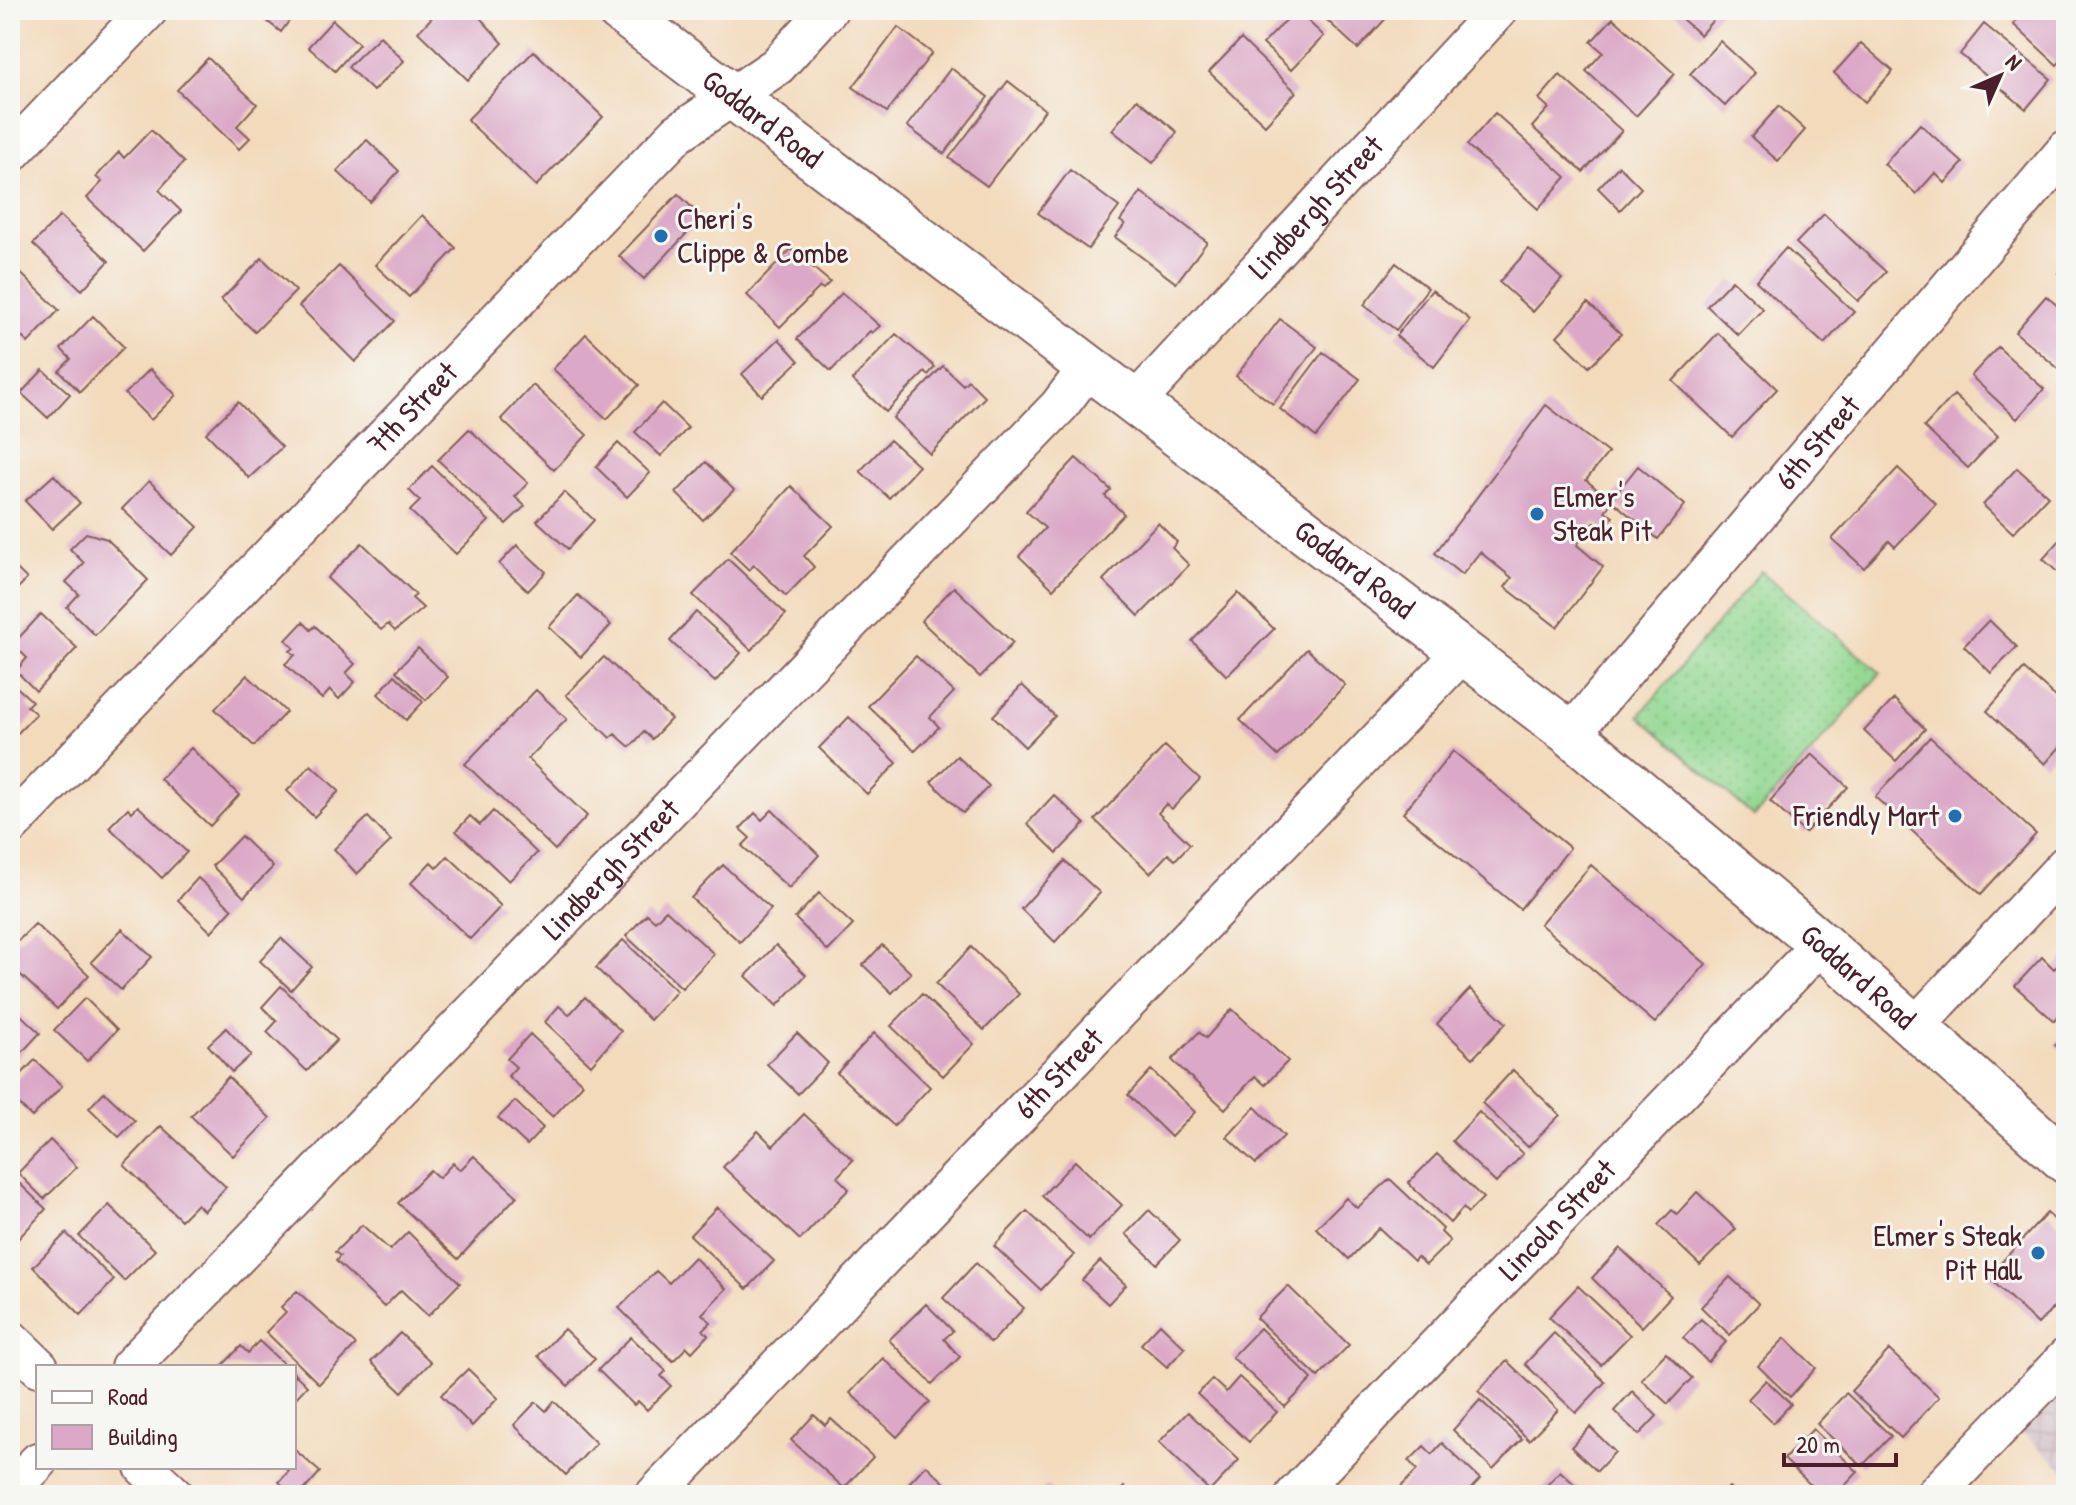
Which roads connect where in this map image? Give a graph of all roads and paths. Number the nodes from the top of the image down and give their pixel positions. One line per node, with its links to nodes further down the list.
1 (148, 10): 7 (street)
2 (619, 10): 5 (street, Goddard Road)
3 (828, 10): 5 (street, 7th Street)
4 (1498, 10): 9 (street, Lindbergh Street)
5 (730, 95): 8 (street, Goddard Road); 12 (street, 7th Street)
6 (2066, 150): 11 (street, 6th Street)
7 (10, 154)
8 (1087, 369): 9 (street, Goddard Road); 20 (street, Lindbergh Street)
9 (1134, 404): 10 (street, Goddard Road)
10 (1462, 653): 11 (street, Goddard Road); 25 (street, 6th Street)
11 (1571, 734): 14 (street, Goddard Road)
12 (10, 826)
13 (2066, 865): 15 (street)
14 (1821, 944): 15 (street, Goddard Road); 26 (street, Lincoln Street)
15 (1914, 1028): 16 (street, Goddard Road)
16 (2066, 1161)
17 (10, 1339): 19 (street)
18 (2066, 1358): 27 (street)
19 (37, 1365)
20 (132, 1365)
21 (36, 1464): 23 (street)
22 (146, 1469): 24 (street)
23 (10, 1491)
24 (174, 1495)
25 (655, 1495)
26 (1295, 1495)
27 (1935, 1495)

